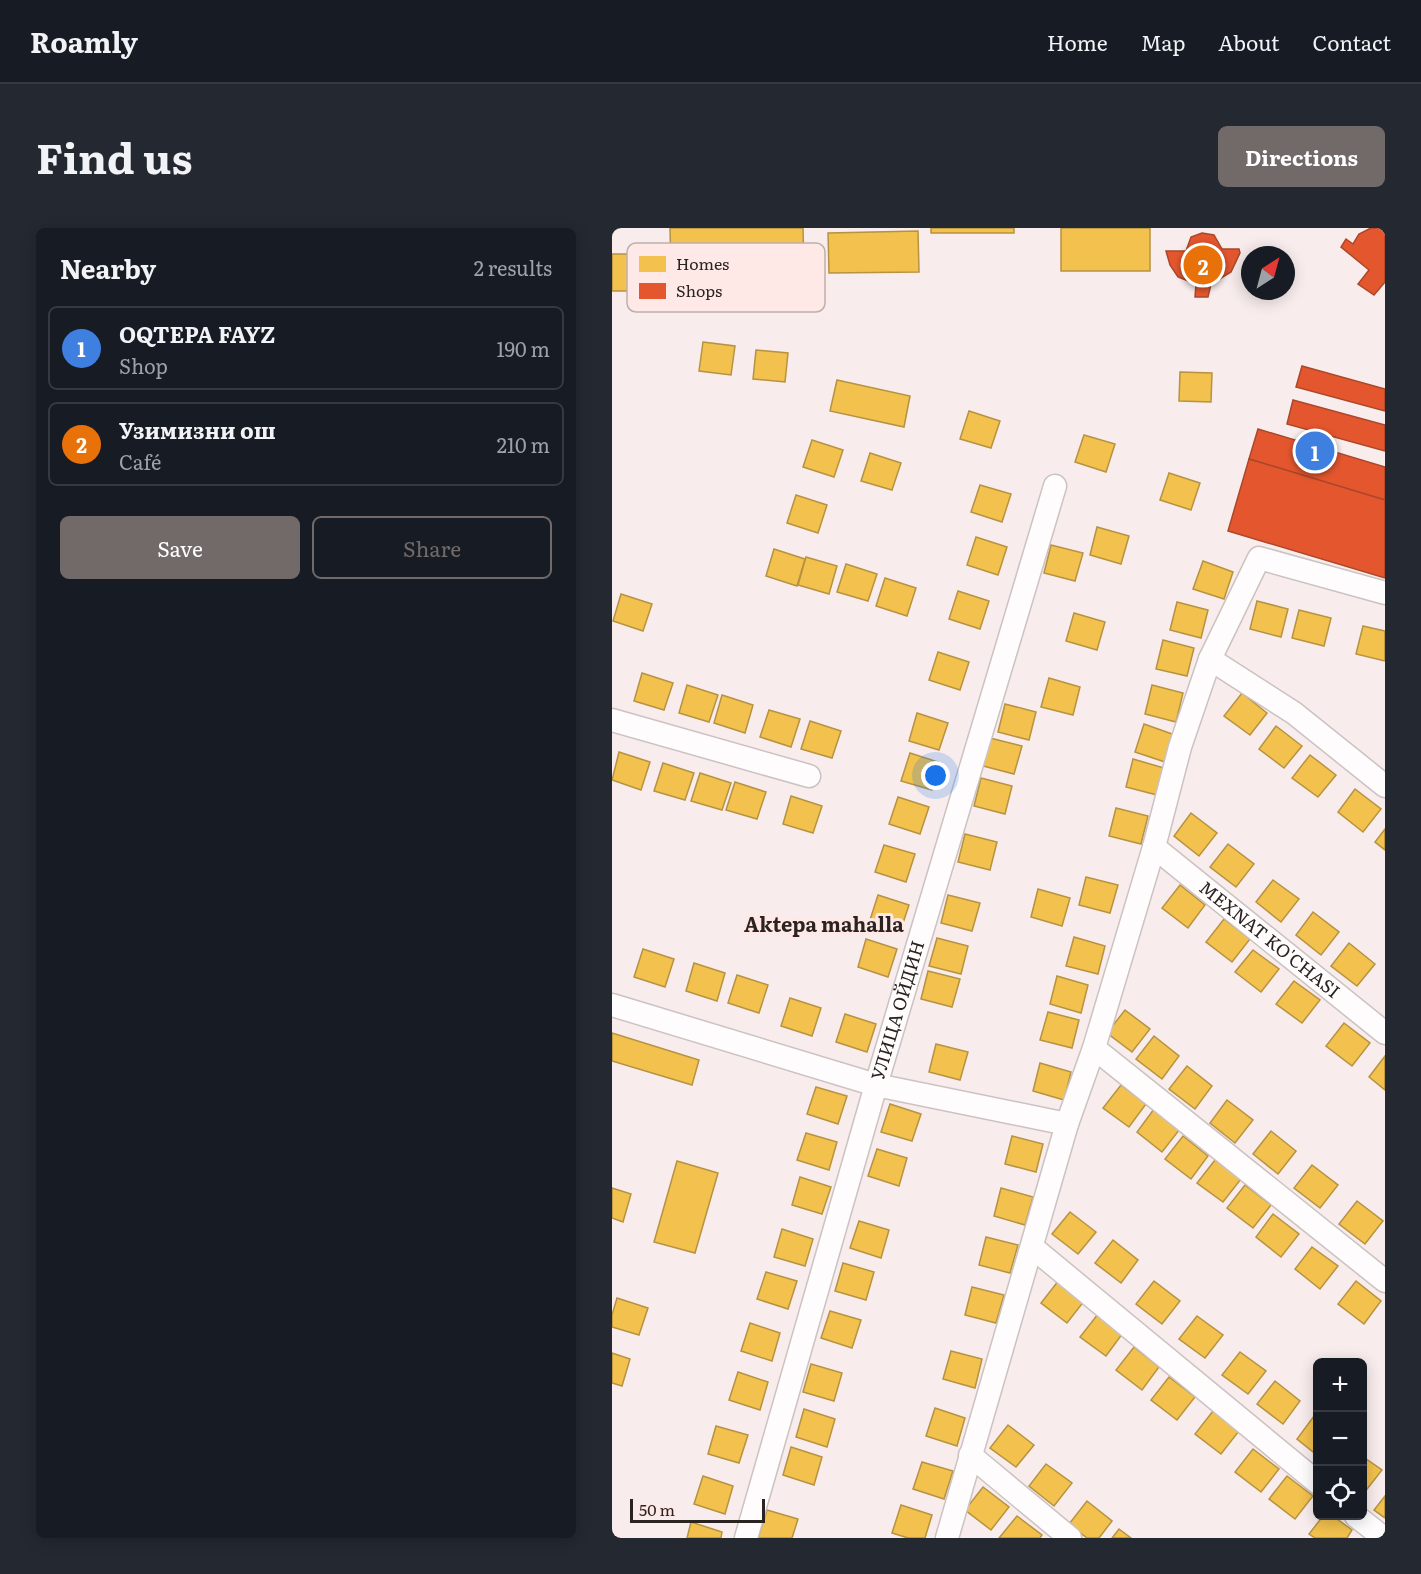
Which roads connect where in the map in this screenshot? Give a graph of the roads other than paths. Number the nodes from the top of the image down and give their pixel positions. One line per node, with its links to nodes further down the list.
1 (1054, 486): 11 (street, УЛИЦА ОЙДИН)
2 (1385, 593): 3 (street)
3 (1210, 659): 6 (street); 7 (street)
4 (612, 720): 5 (street)
5 (809, 776)
6 (1385, 786)
7 (1154, 847): 9 (street, MEXNAT KO'CHASI); 10 (street)
8 (612, 1005): 11 (street)
9 (1385, 1033)
10 (1094, 1048): 12 (street); 14 (street)
11 (876, 1084): 12 (street); 18 (street, УЛИЦА ОЙДИН)
12 (1067, 1124): 13 (street)
13 (1032, 1247): 15 (street); 16 (street)
14 (1385, 1281)
15 (970, 1455): 19 (street); 20 (street)
16 (1313, 1480)
17 (1362, 1520): 21 (street)
18 (746, 1538)
19 (947, 1538)
20 (1070, 1538)
21 (1384, 1538)

